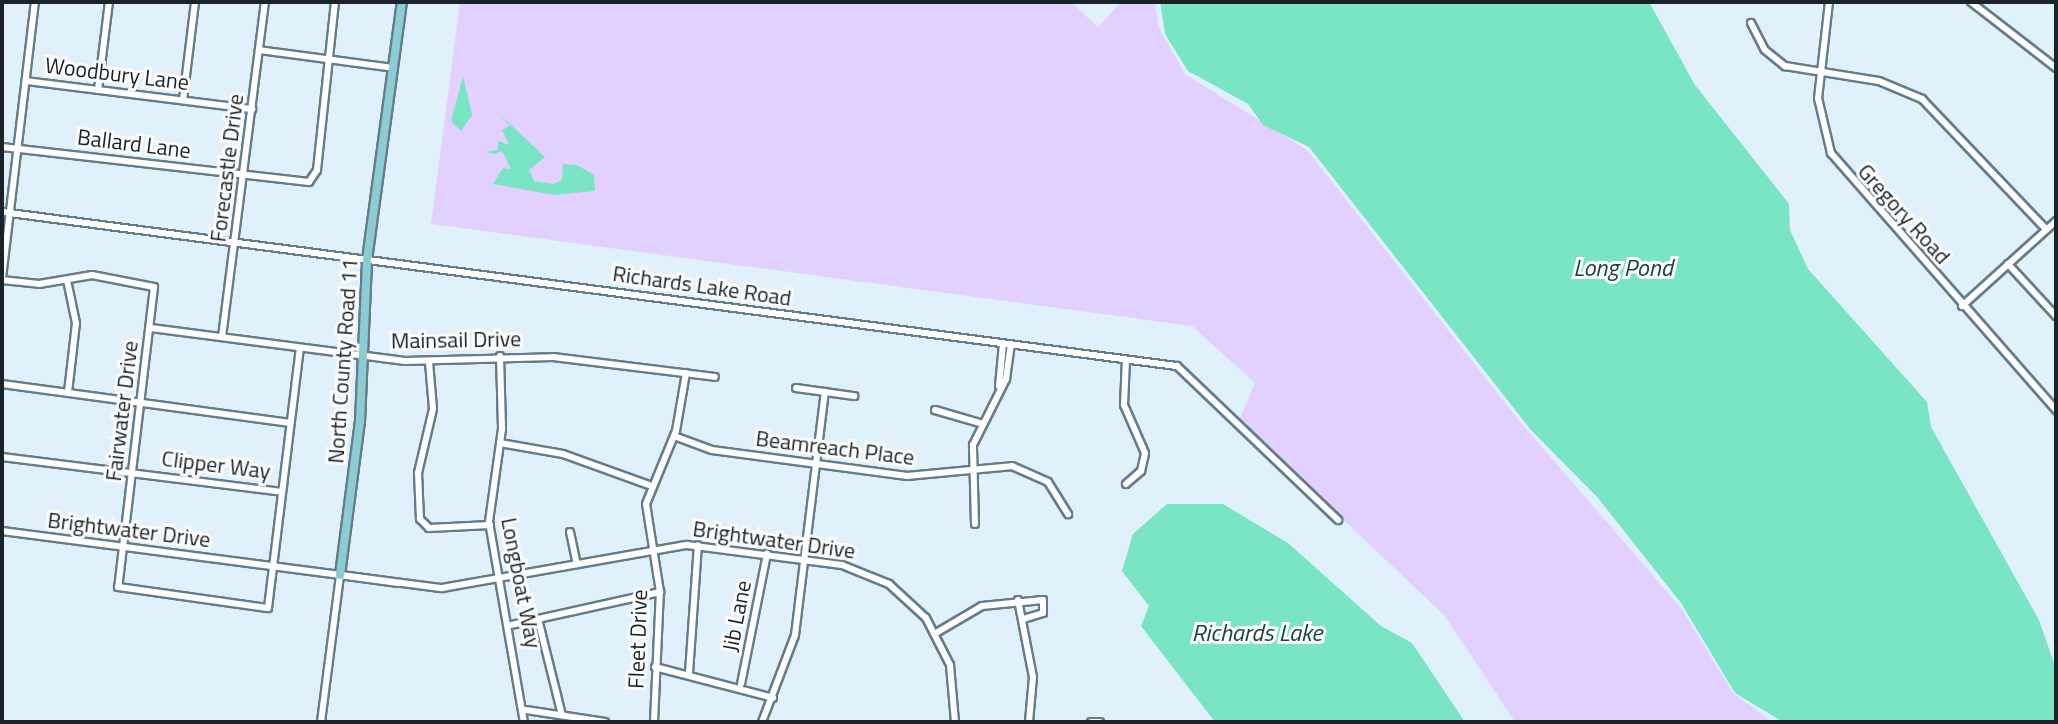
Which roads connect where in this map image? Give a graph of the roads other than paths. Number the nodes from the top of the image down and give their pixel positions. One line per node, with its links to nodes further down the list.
1 (35, 2): 15 (street)
2 (109, 2): 16 (street)
3 (195, 2): 17 (street)
4 (265, 2): 10 (street, Forecastle Drive)
5 (335, 2): 11 (street)
6 (402, 2): 12 (main road, North County Road 11)
7 (1829, 2): 14 (street, Gregory Road)
8 (1971, 2): 13 (street)
9 (1751, 23): 14 (street)
10 (259, 50): 11 (street); 18 (street, Forecastle Drive)
11 (329, 60): 12 (street); 21 (street, Ballard Lane)
12 (394, 68): 26 (main road, North County Road 11)
13 (2056, 68)
14 (1819, 73): 24 (street); 30 (street, Gregory Road)
15 (26, 81): 16 (street, Woodbury Lane); 20 (street)
16 (98, 90): 17 (street, Woodbury Lane)
17 (183, 100): 18 (street, Woodbury Lane)
18 (252, 109): 21 (street, Forecastle Drive)
19 (2, 147): 20 (street, Ballard Lane)
20 (18, 149): 21 (street, Ballard Lane); 22 (street)
21 (244, 175): 25 (street, Forecastle Drive)
22 (6, 212): 25 (street, Richards Lake Road); 28 (street)
23 (2056, 221): 24 (street)
24 (2046, 229): 27 (street)
25 (236, 244): 26 (street, Richards Lake Road); 33 (street, Forecastle Drive)
26 (367, 260): 34 (street, Richards Lake Road); 37 (main road, North County Road 11)
27 (2008, 264): 30 (street); 31 (street)
28 (2, 279): 29 (street)
29 (67, 280): 32 (street, Fairwater Drive); 46 (street)
30 (1962, 306): 51 (street, Gregory Road)
31 (2056, 316)
32 (151, 328): 33 (street, Mainsail Drive); 49 (street, Fairwater Drive)
33 (222, 337): 36 (street, Mainsail Drive)
34 (1003, 344): 35 (street, Richards Lake Road); 44 (street)
35 (1011, 345): 39 (street, Richards Lake Road); 44 (street)
36 (300, 349): 37 (street, Mainsail Drive); 52 (street)
37 (360, 356): 40 (street, Mainsail Drive); 76 (main road, North County Road 11)
38 (500, 356): 40 (street, Mainsail Drive); 41 (street, Mainsail Drive); 55 (street, Longboat Way)
39 (1126, 360): 60 (street); 64 (street, Richards Lake Road)
40 (429, 362): 66 (street)
41 (686, 373): 42 (street, Mainsail Drive); 54 (street, Fleet Drive)
42 (715, 377)
43 (2, 384): 46 (street)
44 (999, 386): 53 (street)
45 (796, 388): 47 (street)
46 (68, 392): 49 (street)
47 (825, 392): 48 (street); 57 (street)
48 (854, 396)
49 (141, 402): 52 (street); 59 (street, Fairwater Drive)
50 (935, 410): 53 (street)
51 (2056, 410)
52 (290, 423): 62 (street)
53 (980, 423): 58 (street)
54 (674, 436): 57 (street, Beamreach Place); 61 (street, Fleet Drive)
55 (500, 443): 61 (street); 66 (street, Longboat Way)
56 (2, 457): 59 (street, Clipper Way)
57 (816, 464): 58 (street, Beamreach Place); 73 (street)
58 (973, 470): 63 (street, Beamreach Place); 65 (street)
59 (132, 472): 62 (street, Clipper Way); 70 (street, Fairwater Drive)
60 (1126, 484)
61 (649, 485): 71 (street, Fleet Drive)
62 (282, 492): 75 (street)
63 (1068, 514)
64 (1338, 520)
65 (975, 524)
66 (490, 525): 77 (street, Longboat Way)
67 (4, 532): 70 (street, Brightwater Drive)
68 (570, 532): 74 (street)
69 (698, 545): 71 (street, Brightwater Drive); 72 (street, Brightwater Drive); 85 (street)
70 (123, 548): 75 (street, Brightwater Drive); 75 (street, Fairwater Drive)
71 (652, 549): 74 (street, Brightwater Drive); 78 (street, Fleet Drive)
72 (767, 554): 73 (street, Brightwater Drive); 86 (street, Jib Lane)
73 (803, 559): 83 (street, Brightwater Drive); 87 (street)
74 (577, 564): 77 (street, Brightwater Drive)
75 (273, 566): 76 (street, Brightwater Drive)
76 (340, 575): 77 (street, Brightwater Drive); 90 (street, North County Road 11)
77 (501, 580): 82 (street, Longboat Way)
78 (660, 592): 80 (street); 84 (street, Fleet Drive)
79 (1018, 600): 81 (street); 81 (street); 83 (street)
80 (538, 619): 82 (street); 89 (street)
81 (1023, 619): 97 (street)
82 (511, 625): 88 (street, Longboat Way)
83 (936, 633): 96 (street, Brightwater Drive)
84 (655, 667): 85 (street); 94 (street, Fleet Drive)
85 (689, 673): 86 (street)
86 (741, 684): 87 (street)
87 (773, 698): 95 (street)
88 (526, 710): 89 (street); 92 (street, Longboat Way)
89 (562, 715): 93 (street)
90 (321, 721): 91 (street)
91 (333, 722)
92 (524, 722)
93 (605, 722)
94 (654, 722)
95 (762, 722)
96 (955, 722)
97 (1029, 722)
98 (1091, 722): 99 (street)
99 (1100, 722)

